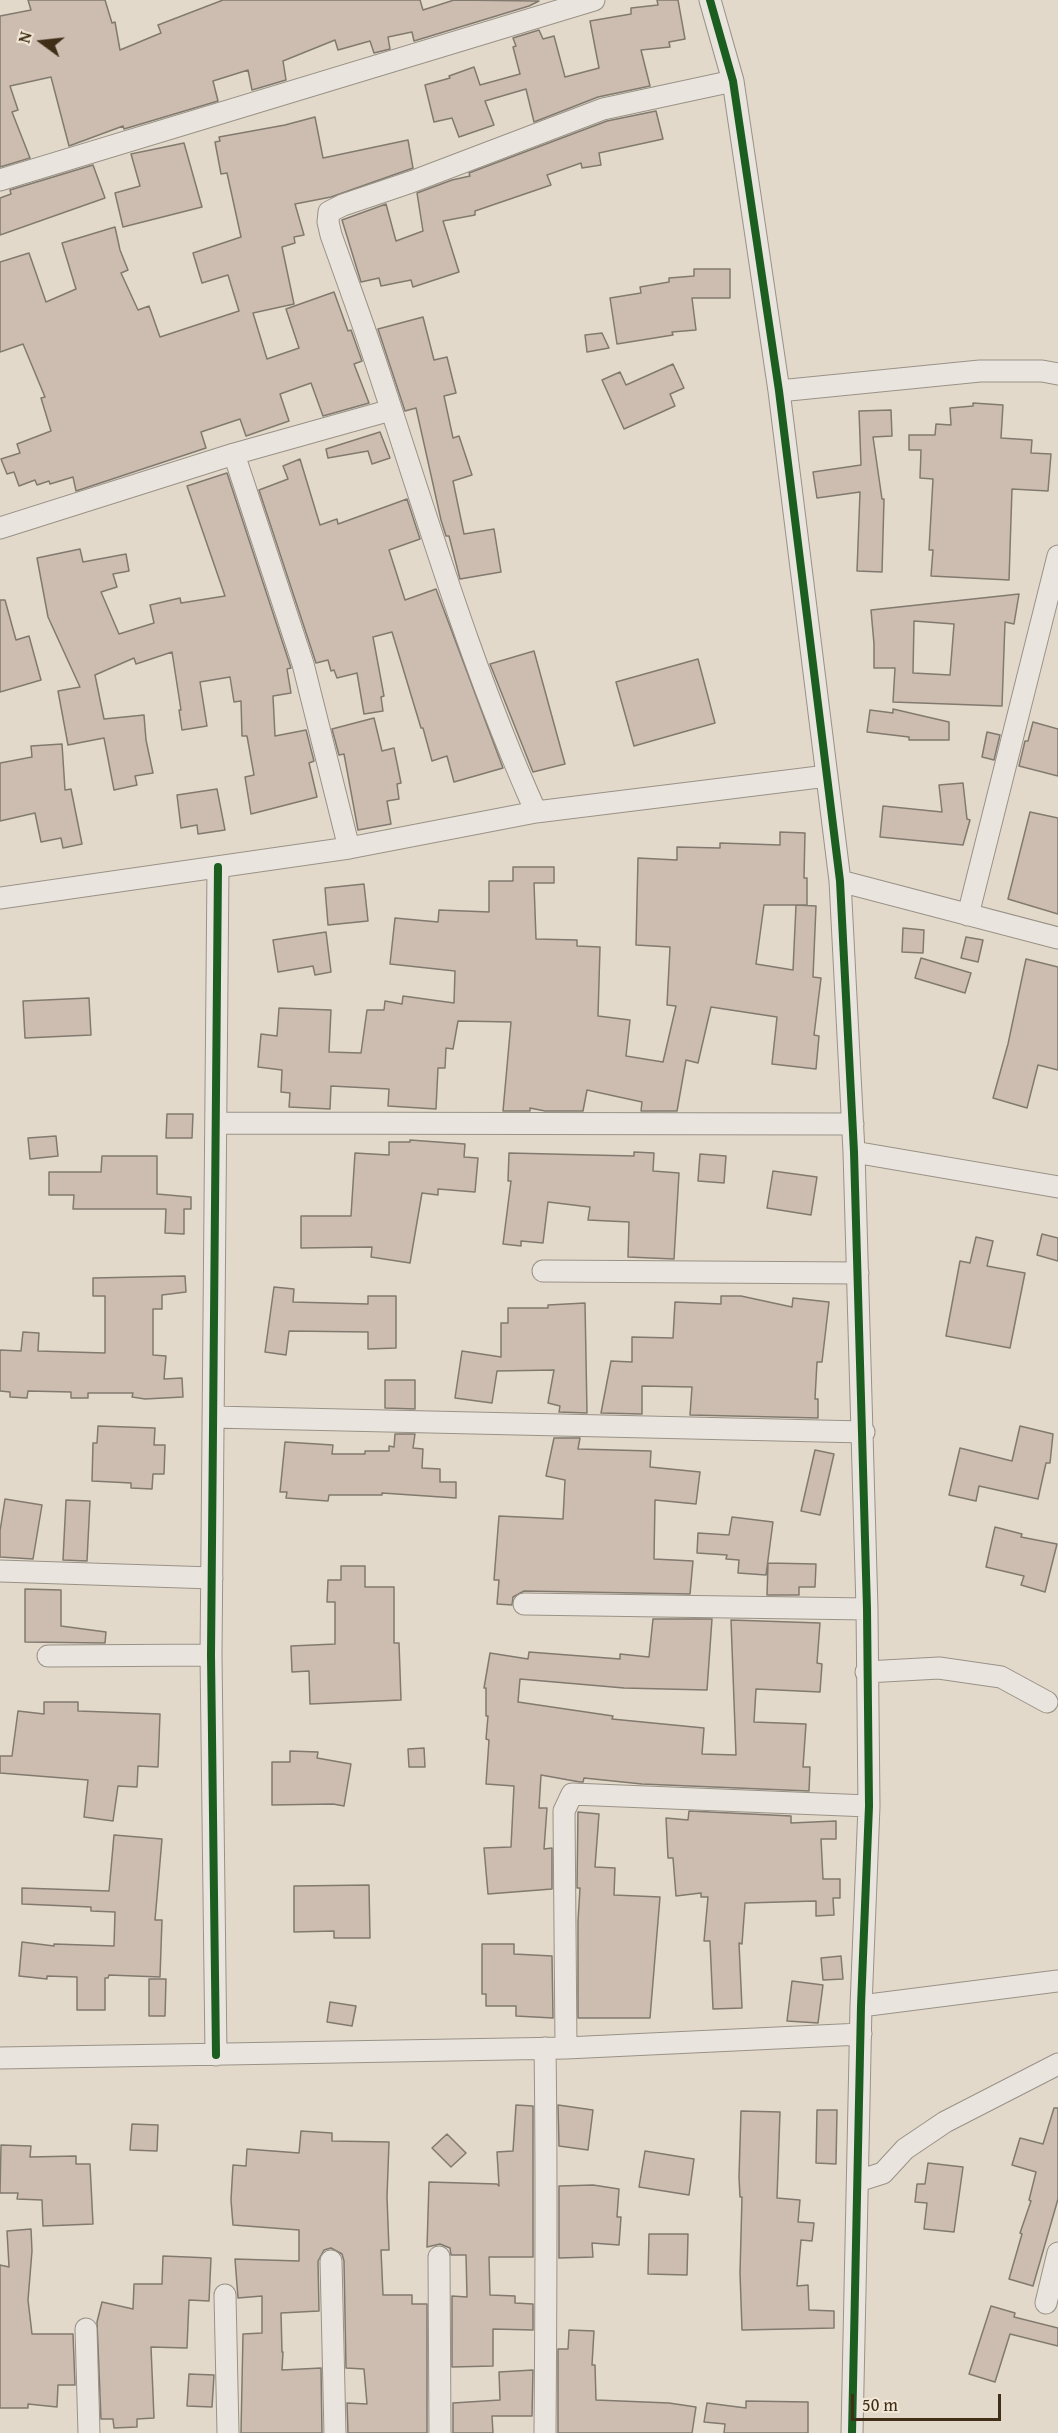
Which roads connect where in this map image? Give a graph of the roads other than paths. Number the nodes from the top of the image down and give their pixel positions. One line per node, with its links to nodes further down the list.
1 (594, 0): 4 (street)
2 (710, 0): 3 (street)
3 (733, 81): 6 (street); 7 (street)
4 (0, 180)
5 (1058, 374): 6 (street)
6 (779, 391): 11 (street)
7 (391, 410): 8 (street); 12 (street)
8 (234, 454): 9 (street); 13 (street)
9 (0, 528)
10 (1058, 556): 17 (street)
11 (827, 776): 12 (street); 15 (street)
12 (536, 812): 13 (street)
13 (349, 848): 14 (street)
14 (218, 867): 16 (street); 19 (street)
15 (840, 881): 17 (street); 20 (street)
16 (0, 898)
17 (968, 915): 18 (street)
18 (1058, 938)
19 (217, 1123): 20 (street); 25 (street)
20 (853, 1124): 21 (street)
21 (854, 1152): 22 (street); 24 (street)
22 (1058, 1187)
23 (543, 1271): 24 (street)
24 (858, 1273): 26 (street)
25 (213, 1417): 26 (street); 28 (street)
26 (864, 1432): 30 (street)
27 (0, 1571): 28 (street)
28 (212, 1578): 31 (street)
29 (525, 1604): 30 (street)
30 (867, 1609): 33 (street)
31 (211, 1655): 32 (street); 40 (street)
32 (48, 1656)
33 (866, 1672): 34 (street); 35 (street)
34 (1047, 1702)
35 (869, 1806): 37 (street); 39 (street)
36 (1058, 1981): 37 (street)
37 (861, 2006): 38 (street)
38 (861, 2034): 39 (street); 43 (street)
39 (555, 2048): 40 (street); 54 (street)
40 (216, 2055): 41 (street)
41 (0, 2058)
42 (1058, 2064): 43 (street)
43 (858, 2181): 55 (street)
44 (1058, 2253): 48 (street)
45 (439, 2256): 53 (street)
46 (332, 2261): 52 (street)
47 (225, 2295): 51 (street)
48 (1046, 2303)
49 (86, 2329): 50 (street)
50 (89, 2433)
51 (228, 2433)
52 (335, 2433)
53 (440, 2433)
54 (545, 2433)
55 (852, 2433)

